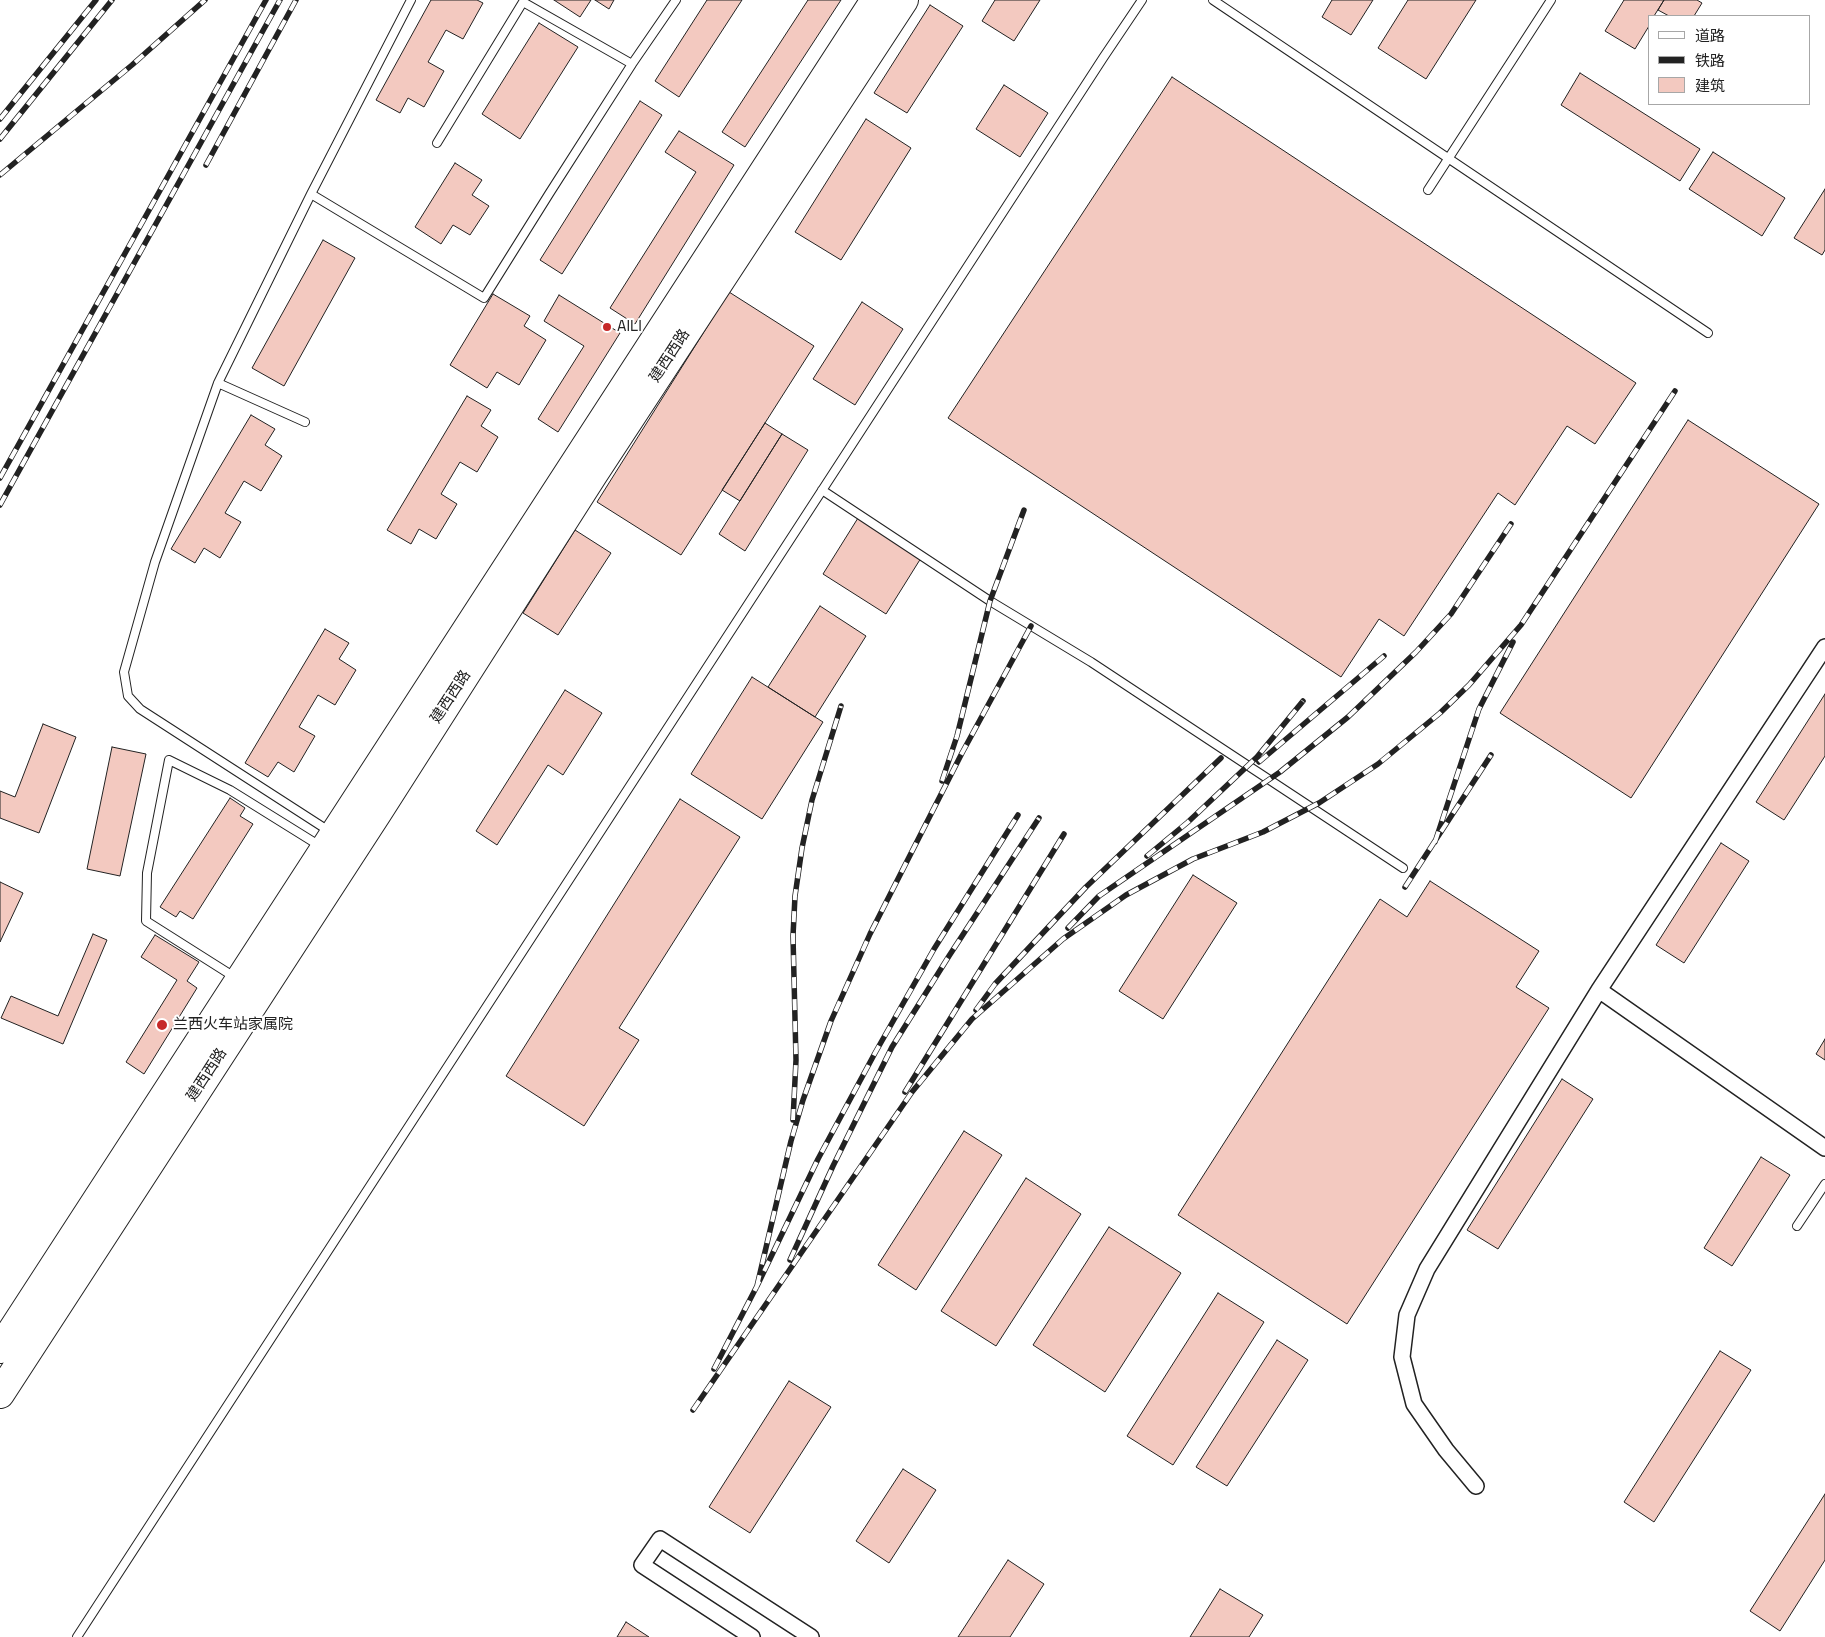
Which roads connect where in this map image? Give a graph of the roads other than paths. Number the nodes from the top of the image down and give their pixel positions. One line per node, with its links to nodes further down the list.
1 (411, 0): 12 (lane)
2 (676, 0): 8 (lane)
3 (875, 0): 18 (highway, 建西西路)
4 (904, 0): 26 (highway, 建西西路)
5 (1142, 0): 16 (lane)
6 (1213, 0): 10 (lane)
7 (1551, 0): 10 (lane)
8 (632, 64): 9 (lane); 12 (lane)
9 (437, 142)
10 (1448, 159): 11 (lane); 13 (lane)
11 (1428, 190)
12 (311, 194): 14 (lane)
13 (1708, 333)
14 (218, 383): 15 (lane); 18 (lane)
15 (304, 422)
16 (822, 490): 19 (lane); 28 (lane)
17 (1825, 647): 21 (street)
18 (329, 841): 20 (highway, 建西西路); 20 (lane)
19 (1404, 868)
20 (239, 979): 25 (highway, 建西西路)
21 (1599, 990): 22 (street); 27 (street)
22 (1824, 1146)
23 (1825, 1184): 24 (lane)
24 (1797, 1226)
25 (0, 1349)
26 (0, 1394)
27 (1476, 1486)
28 (77, 1637)
29 (752, 1637): 30 (street)
30 (811, 1637)

